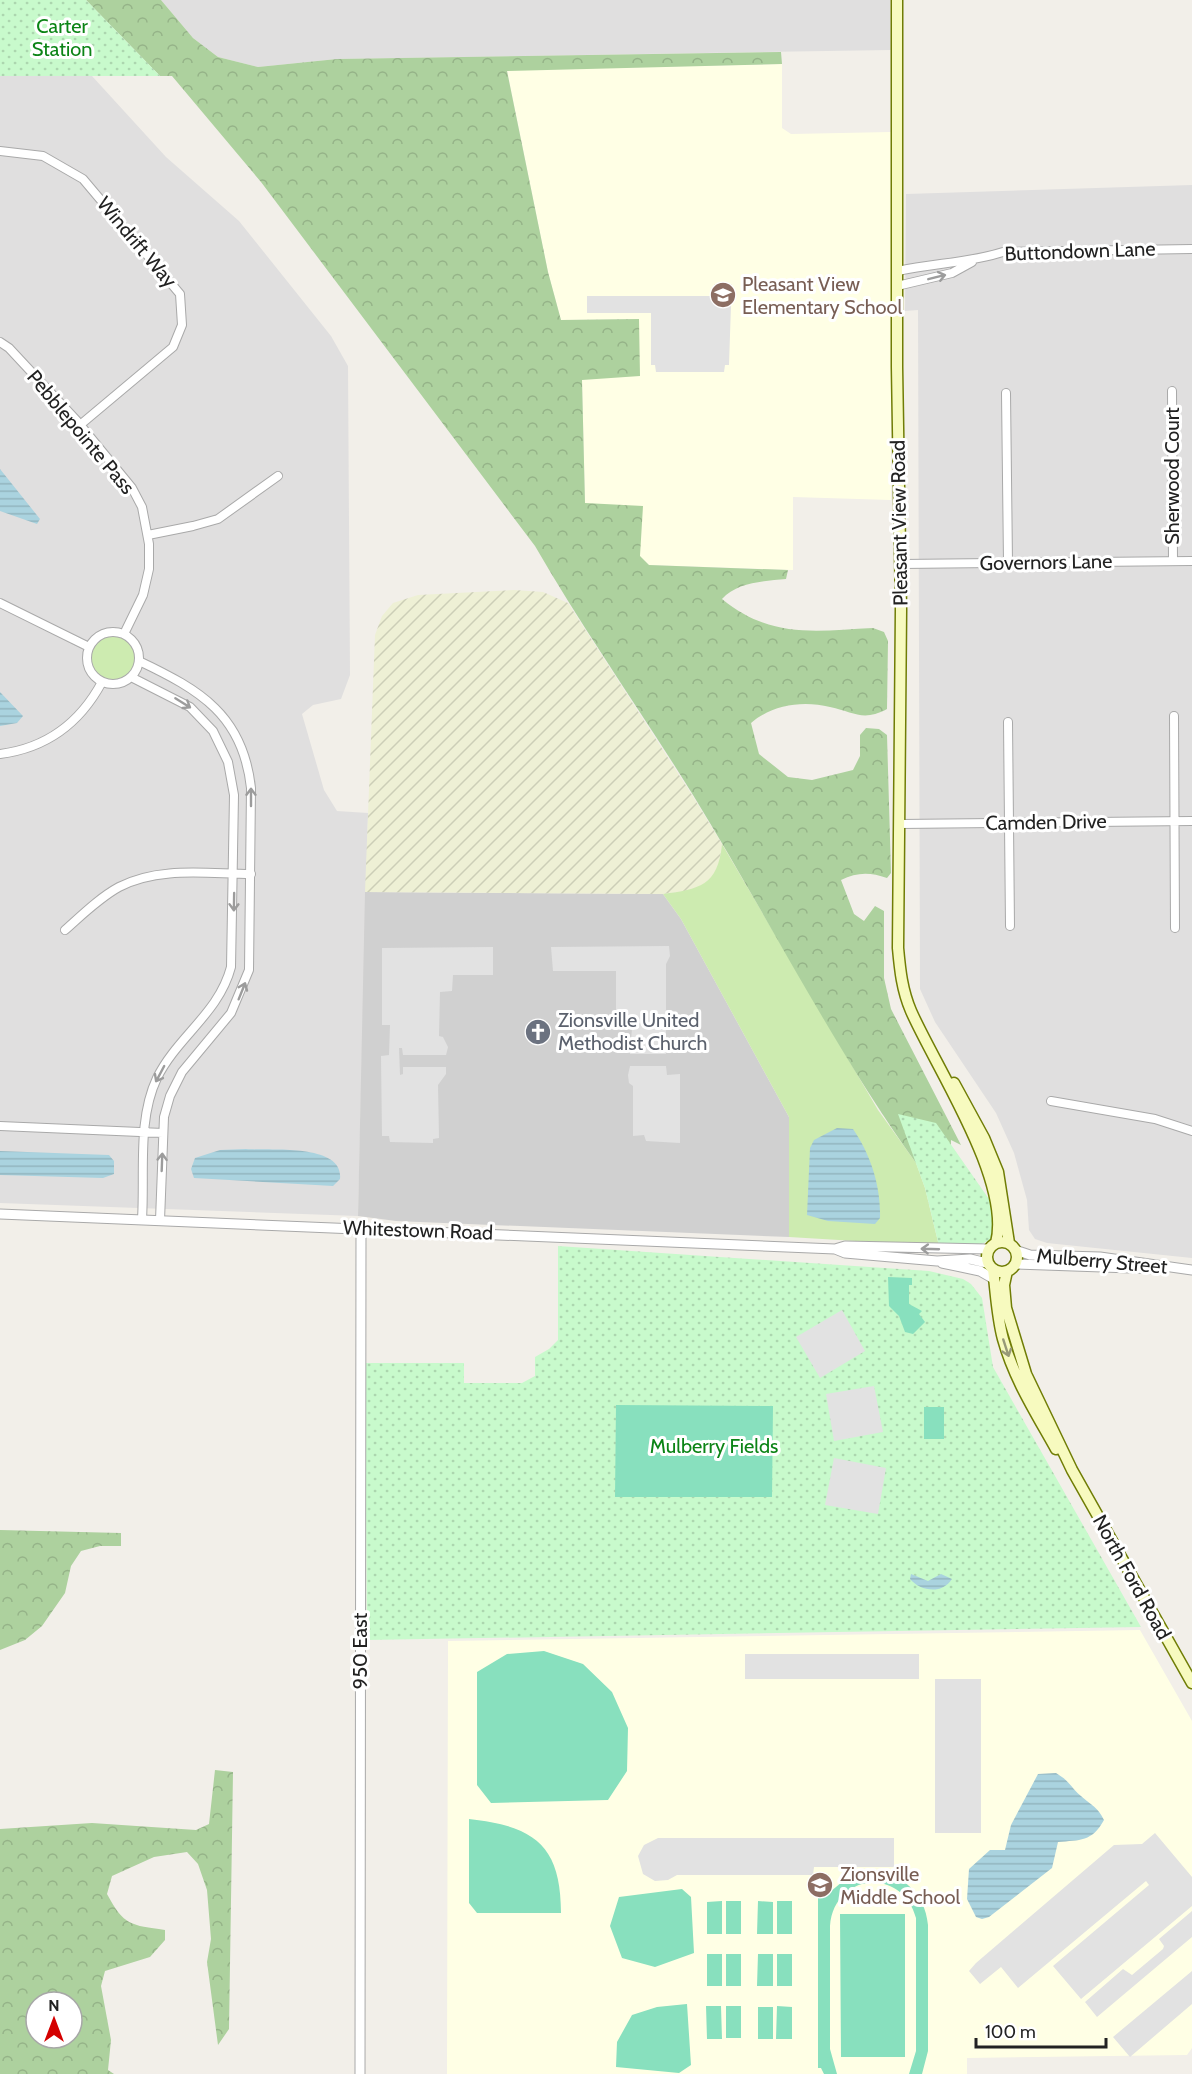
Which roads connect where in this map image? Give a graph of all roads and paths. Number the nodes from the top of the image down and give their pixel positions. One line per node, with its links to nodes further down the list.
1 (897, 0): 5 (main road, Pleasant View Road)
2 (0, 151): 10 (street, Windrift Way)
3 (1192, 249): 4 (street, Buttondown Lane)
4 (974, 261): 5 (street, Buttondown Lane); 6 (street, one-way to 4)
5 (898, 270): 6 (main road, Pleasant View Road)
6 (897, 286): 16 (main road, Pleasant View Road)
7 (0, 342): 10 (street, Pebblepointe Pass)
8 (1172, 391): 13 (street, Sherwood Court)
9 (1006, 393): 15 (street)
10 (80, 425): 12 (street, Pebblepointe Pass)
11 (278, 476): 12 (street)
12 (148, 535): 18 (street, Pebblepointe Pass)
13 (1173, 561): 14 (street, Governors Lane); 15 (street, Governors Lane)
14 (1192, 561)
15 (1008, 562): 16 (street, Governors Lane)
16 (901, 564): 29 (main road, Pleasant View Road)
17 (0, 603): 19 (street)
18 (124, 634): 19 (street); 20 (street)
19 (89, 647): 22 (street)
20 (139, 661): 21 (street); 31 (street, one-way to 20)
21 (131, 677): 22 (street); 30 (street, one-way to 30)
22 (102, 682): 25 (street)
23 (1174, 716): 26 (street)
24 (1008, 723): 28 (street)
25 (0, 754)
26 (1174, 821): 27 (street, Camden Drive); 28 (street, Camden Drive); 33 (street)
27 (1192, 821)
28 (1009, 823): 29 (street, Camden Drive); 32 (street)
29 (900, 824): 35 (main road, Pleasant View Road)
30 (234, 874): 31 (street); 34 (street); 39 (street, one-way to 39)
31 (252, 874): 40 (street, one-way to 31)
32 (1011, 927)
33 (1175, 927)
34 (65, 930)
35 (927, 1040): 45 (main road, Pleasant View Road); 46 (main road, Pleasant View Road)
36 (1051, 1101): 38 (street)
37 (0, 1126): 39 (street)
38 (1192, 1131)
39 (146, 1132): 40 (street); 42 (street)
40 (163, 1133): 43 (street, one-way to 40)
41 (0, 1214): 42 (street, Whitestown Road)
42 (142, 1219): 43 (street, Whitestown Road)
43 (160, 1220): 44 (street, Whitestown Road)
44 (361, 1227): 47 (street, Whitestown Road); 54 (street, 950 East)
45 (992, 1246): 46 (main road); 47 (street, Whitestown Road, one-way to 47); 50 (main road, Pleasant View Road)
46 (1012, 1247): 49 (main road, Pleasant View Road); 51 (street, Mulberry Street)
47 (835, 1249): 48 (street, Whitestown Road)
48 (938, 1261): 50 (street, Whitestown Road); 50 (street, Whitestown Road)
49 (1011, 1268): 50 (main road); 51 (street, Mulberry Street); 52 (main road, North Ford Road)
50 (991, 1270): 52 (main road, North Ford Road, one-way to 52)
51 (1191, 1270)
52 (1072, 1470): 53 (main road, North Ford Road)
53 (1192, 1683)
54 (360, 2074)

